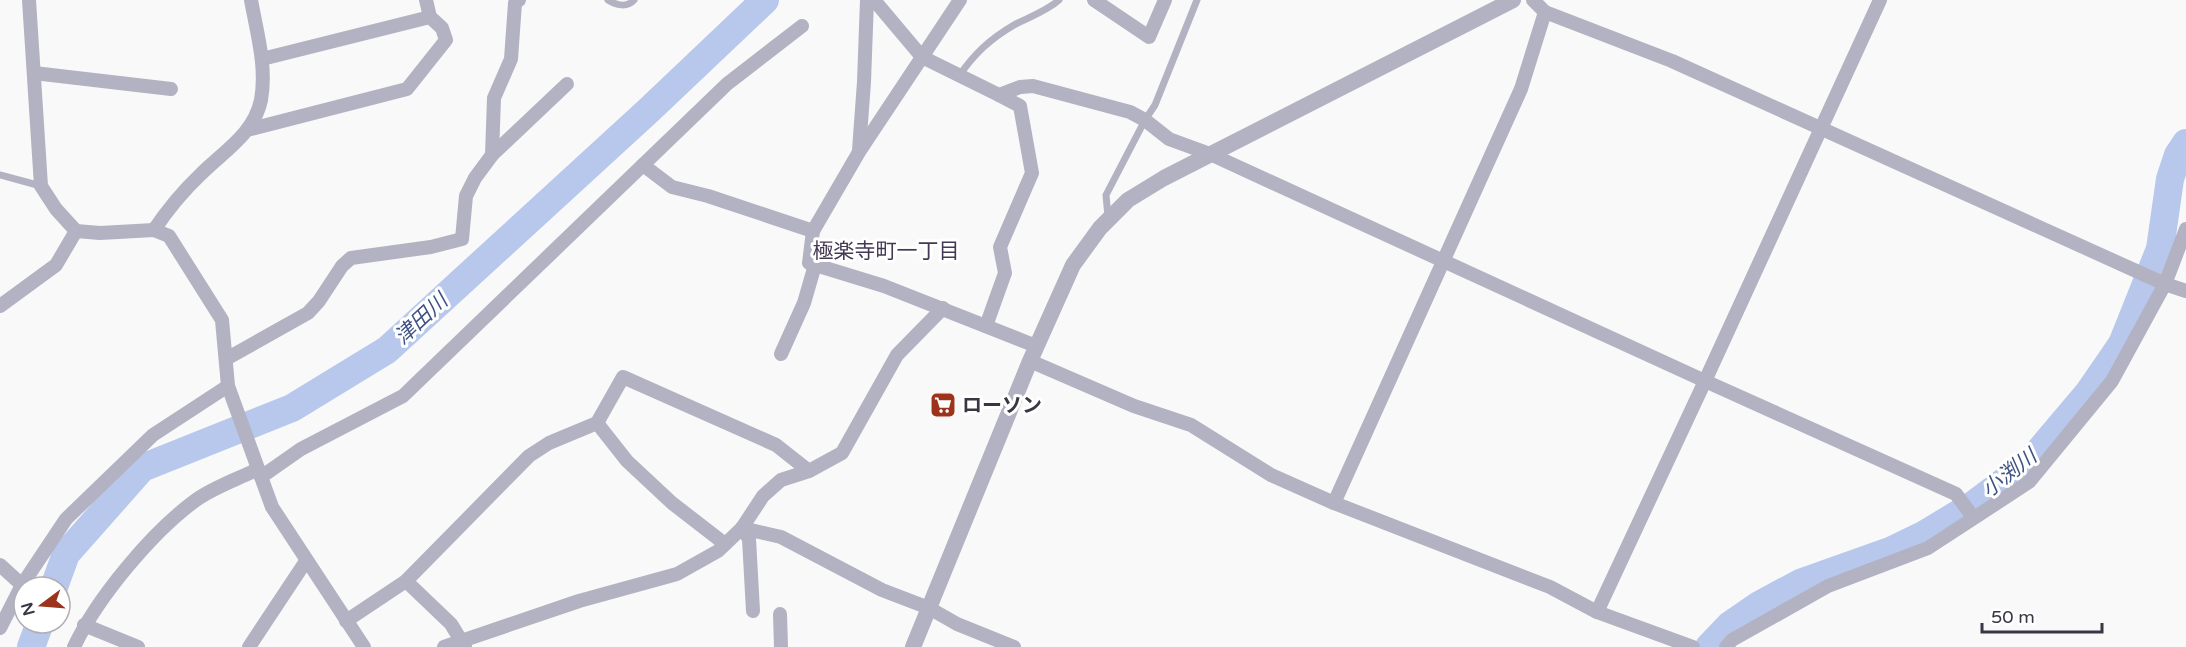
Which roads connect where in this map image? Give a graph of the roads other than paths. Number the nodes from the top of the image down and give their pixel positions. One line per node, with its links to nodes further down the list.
1 (29, 0): 23 (street)
2 (251, 0): 22 (street)
3 (426, 0): 19 (street)
4 (519, 0): 33 (street)
5 (608, 0): 6 (lane)
6 (634, 0)
7 (867, 0): 31 (street)
8 (874, 0): 21 (street)
9 (960, 0): 21 (street)
10 (1059, 0): 24 (lane)
11 (1094, 0): 17 (street)
12 (1165, 0): 17 (street)
13 (1197, 0): 28 (lane)
14 (1513, 0): 32 (street)
15 (1533, 0): 18 (street)
16 (1880, 0): 29 (street)
17 (1109, 4)
18 (1545, 12): 29 (street); 42 (street)
19 (430, 18): 22 (street); 30 (street)
20 (802, 26): 34 (street)
21 (922, 57): 24 (street); 31 (street)
22 (262, 59): 30 (street)
23 (34, 73): 26 (street); 36 (street)
24 (959, 76): 27 (street)
25 (567, 84): 33 (street)
26 (171, 89)
27 (999, 95): 28 (street); 48 (street)
28 (1145, 120): 32 (street); 37 (lane)
29 (1822, 128): 44 (street); 52 (street)
30 (250, 129): 39 (street)
31 (859, 152): 41 (street)
32 (1210, 154): 37 (street); 42 (street)
33 (492, 155): 51 (street)
34 (643, 165): 41 (street); 55 (street)
35 (0, 176): 36 (lane)
36 (41, 186): 40 (street)
37 (1109, 219): 50 (street)
38 (2186, 229): 44 (street)
39 (154, 230): 40 (street); 51 (street)
40 (76, 231): 46 (street)
41 (813, 231): 43 (street)
42 (1444, 262): 52 (street); 57 (street)
43 (815, 265): 47 (street); 49 (street)
44 (2165, 284): 45 (street); 58 (street)
45 (2186, 291)
46 (0, 306)
47 (943, 308): 48 (street); 56 (street)
48 (986, 326): 50 (street)
49 (781, 354)
50 (1033, 354): 57 (street); 67 (street)
51 (226, 359): 53 (street)
52 (1705, 381): 58 (street); 69 (street)
53 (228, 386): 55 (street); 63 (street)
54 (597, 423): 56 (street); 60 (street); 65 (street)
55 (257, 468): 61 (street); 72 (street)
56 (809, 471): 59 (street)
57 (1334, 503): 69 (street)
58 (1973, 518): 84 (street)
59 (742, 528): 60 (street); 67 (street); 68 (street)
60 (726, 544): 74 (street)
61 (306, 561): 71 (street); 77 (street)
62 (0, 565): 64 (street)
63 (29, 575)
64 (12, 576)
65 (406, 581): 71 (street); 74 (street)
66 (12, 605): 73 (street)
67 (929, 608): 81 (street); 82 (street)
68 (753, 611)
69 (1597, 612): 83 (street)
70 (780, 614): 80 (street)
71 (346, 621): 78 (street)
72 (84, 625): 75 (street); 76 (street)
73 (0, 628)
74 (463, 644): 79 (street)
75 (74, 647)
76 (138, 647)
77 (249, 647)
78 (364, 647)
79 (444, 647)
80 (781, 647)
81 (913, 647)
82 (1014, 647)
83 (1693, 647)
84 (1726, 647)

